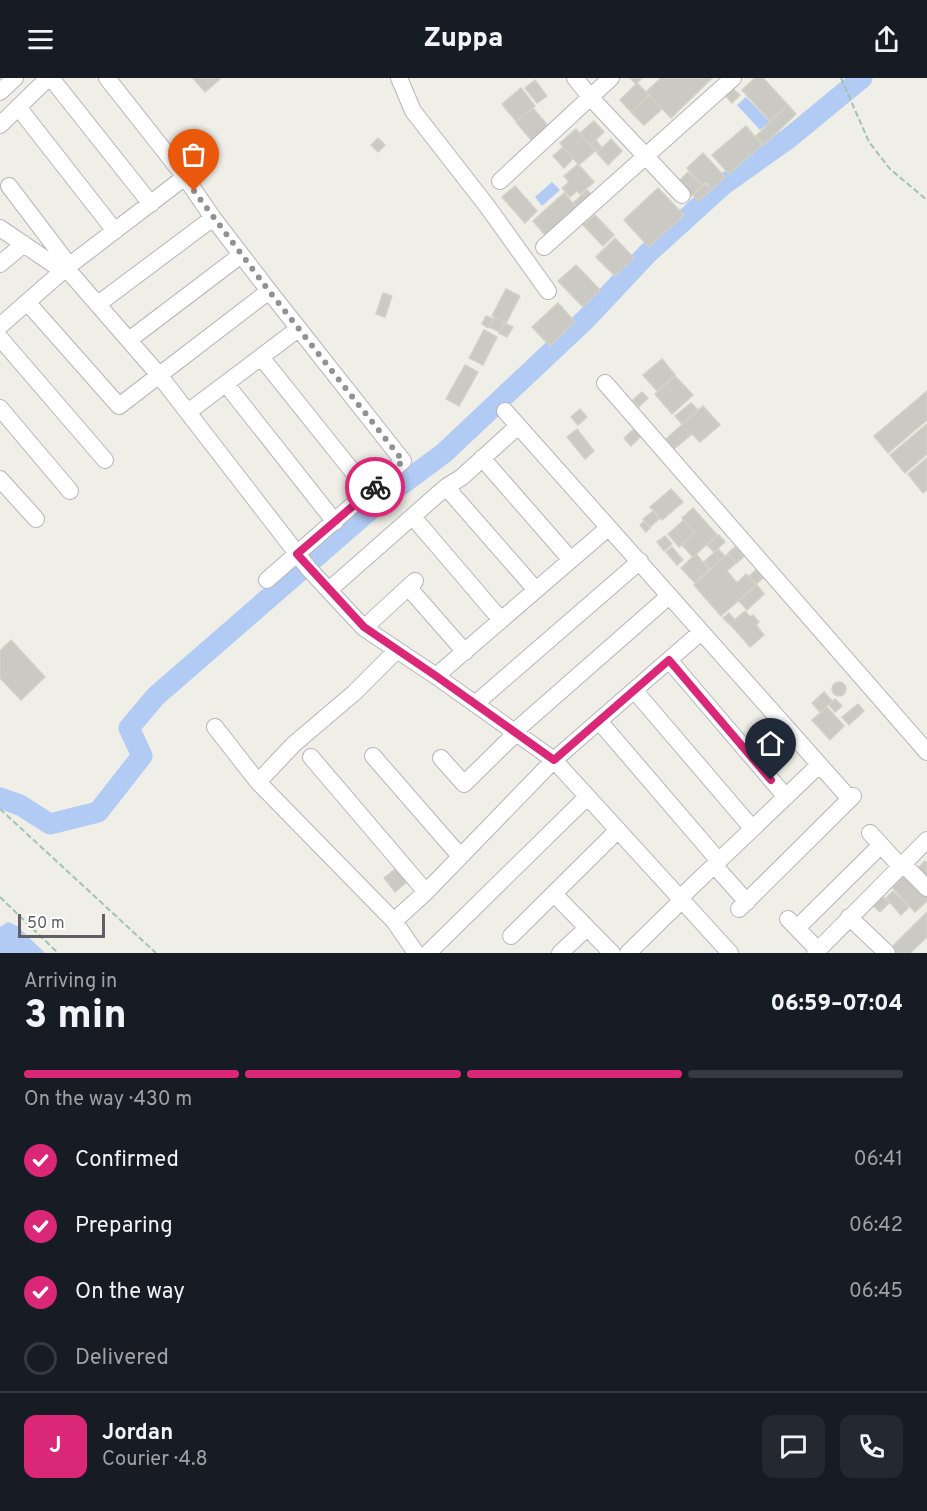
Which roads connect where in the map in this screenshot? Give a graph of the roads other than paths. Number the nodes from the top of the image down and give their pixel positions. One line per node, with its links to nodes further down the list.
1 (15, 78): 8 (street)
2 (50, 78): 10 (street); 17 (street)
3 (107, 78): 13 (street)
4 (399, 78): 27 (street)
5 (575, 78): 9 (street)
6 (611, 78): 9 (street)
7 (733, 78): 12 (street)
8 (0, 92)
9 (591, 98): 12 (street); 14 (street)
10 (18, 107): 11 (street); 20 (street)
11 (0, 125)
12 (646, 157): 16 (street); 22 (street)
13 (185, 177): 17 (street); 18 (street)
14 (500, 181)
15 (8, 187): 25 (street)
16 (682, 195)
17 (151, 204): 20 (street)
18 (213, 218): 23 (street); 29 (street)
19 (0, 228): 21 (street)
20 (114, 231): 25 (street)
21 (24, 244): 24 (street); 25 (street)
22 (544, 247)
23 (241, 255): 26 (street); 33 (street)
24 (0, 264)
25 (66, 268): 28 (street); 29 (street)
26 (269, 291): 31 (street); 35 (street)
27 (548, 291)
28 (27, 302): 30 (street); 35 (street)
29 (98, 304): 33 (street)
30 (0, 326)
31 (298, 329): 34 (street); 47 (street)
32 (0, 338): 43 (street)
33 (129, 340): 35 (street)
34 (261, 357): 37 (street); 47 (street)
35 (159, 375): 40 (street)
36 (605, 383): 71 (street)
37 (226, 384): 40 (street); 50 (street)
38 (0, 408): 46 (street)
39 (505, 411): 41 (street)
40 (188, 412): 52 (street)
41 (518, 426): 42 (street); 51 (street)
42 (482, 459): 45 (street); 53 (street)
43 (105, 460)
44 (0, 479): 49 (street)
45 (446, 487): 48 (street); 57 (street)
46 (70, 491)
47 (369, 492): 50 (street)
48 (412, 517): 56 (street); 59 (street)
49 (36, 519)
50 (334, 522): 52 (street)
51 (608, 528): 53 (street); 54 (street)
52 (303, 560): 55 (street); 56 (street)
53 (571, 560): 57 (street)
54 (639, 561): 58 (street); 67 (street)
55 (267, 580)
56 (329, 590): 60 (street)
57 (536, 590): 59 (street)
58 (669, 596): 61 (street); 70 (street)
59 (501, 620): 63 (street)
60 (364, 627): 62 (street); 63 (street)
61 (701, 632): 64 (street); 76 (street)
62 (397, 650): 65 (street); 77 (street)
63 (465, 652): 65 (street)
64 (669, 660): 66 (street); 78 (street)
65 (436, 676): 67 (street)
66 (634, 690): 68 (street); 80 (street)
67 (474, 704): 70 (street)
68 (599, 721): 75 (street); 84 (street)
69 (215, 727): 77 (street)
70 (515, 733): 74 (street); 75 (street)
71 (927, 752)
72 (373, 756): 83 (street)
73 (311, 757): 87 (street)
74 (441, 758)
75 (554, 760): 79 (street); 83 (street)
76 (819, 765): 78 (street); 84 (street)
77 (258, 782): 91 (street)
78 (786, 796): 80 (street)
79 (587, 797): 81 (street); 96 (street)
80 (752, 828): 84 (street)
81 (618, 830): 88 (street); 89 (street)
82 (927, 840): 85 (street)
83 (460, 856): 87 (street)
84 (717, 863): 89 (street)
85 (902, 866): 86 (street); 90 (street); 94 (street)
86 (927, 888)
87 (426, 892): 91 (street)
88 (554, 894): 92 (street); 93 (street)
89 (681, 899): 99 (street); 100 (street)
90 (849, 917): 94 (street); 101 (street)
91 (394, 921): 95 (street)
92 (587, 928): 97 (street); 98 (street)
93 (511, 936)
94 (816, 951)
95 (416, 953)
96 (428, 953)
97 (560, 953)
98 (612, 953)
99 (628, 953)
100 (730, 953)
101 (886, 953)

